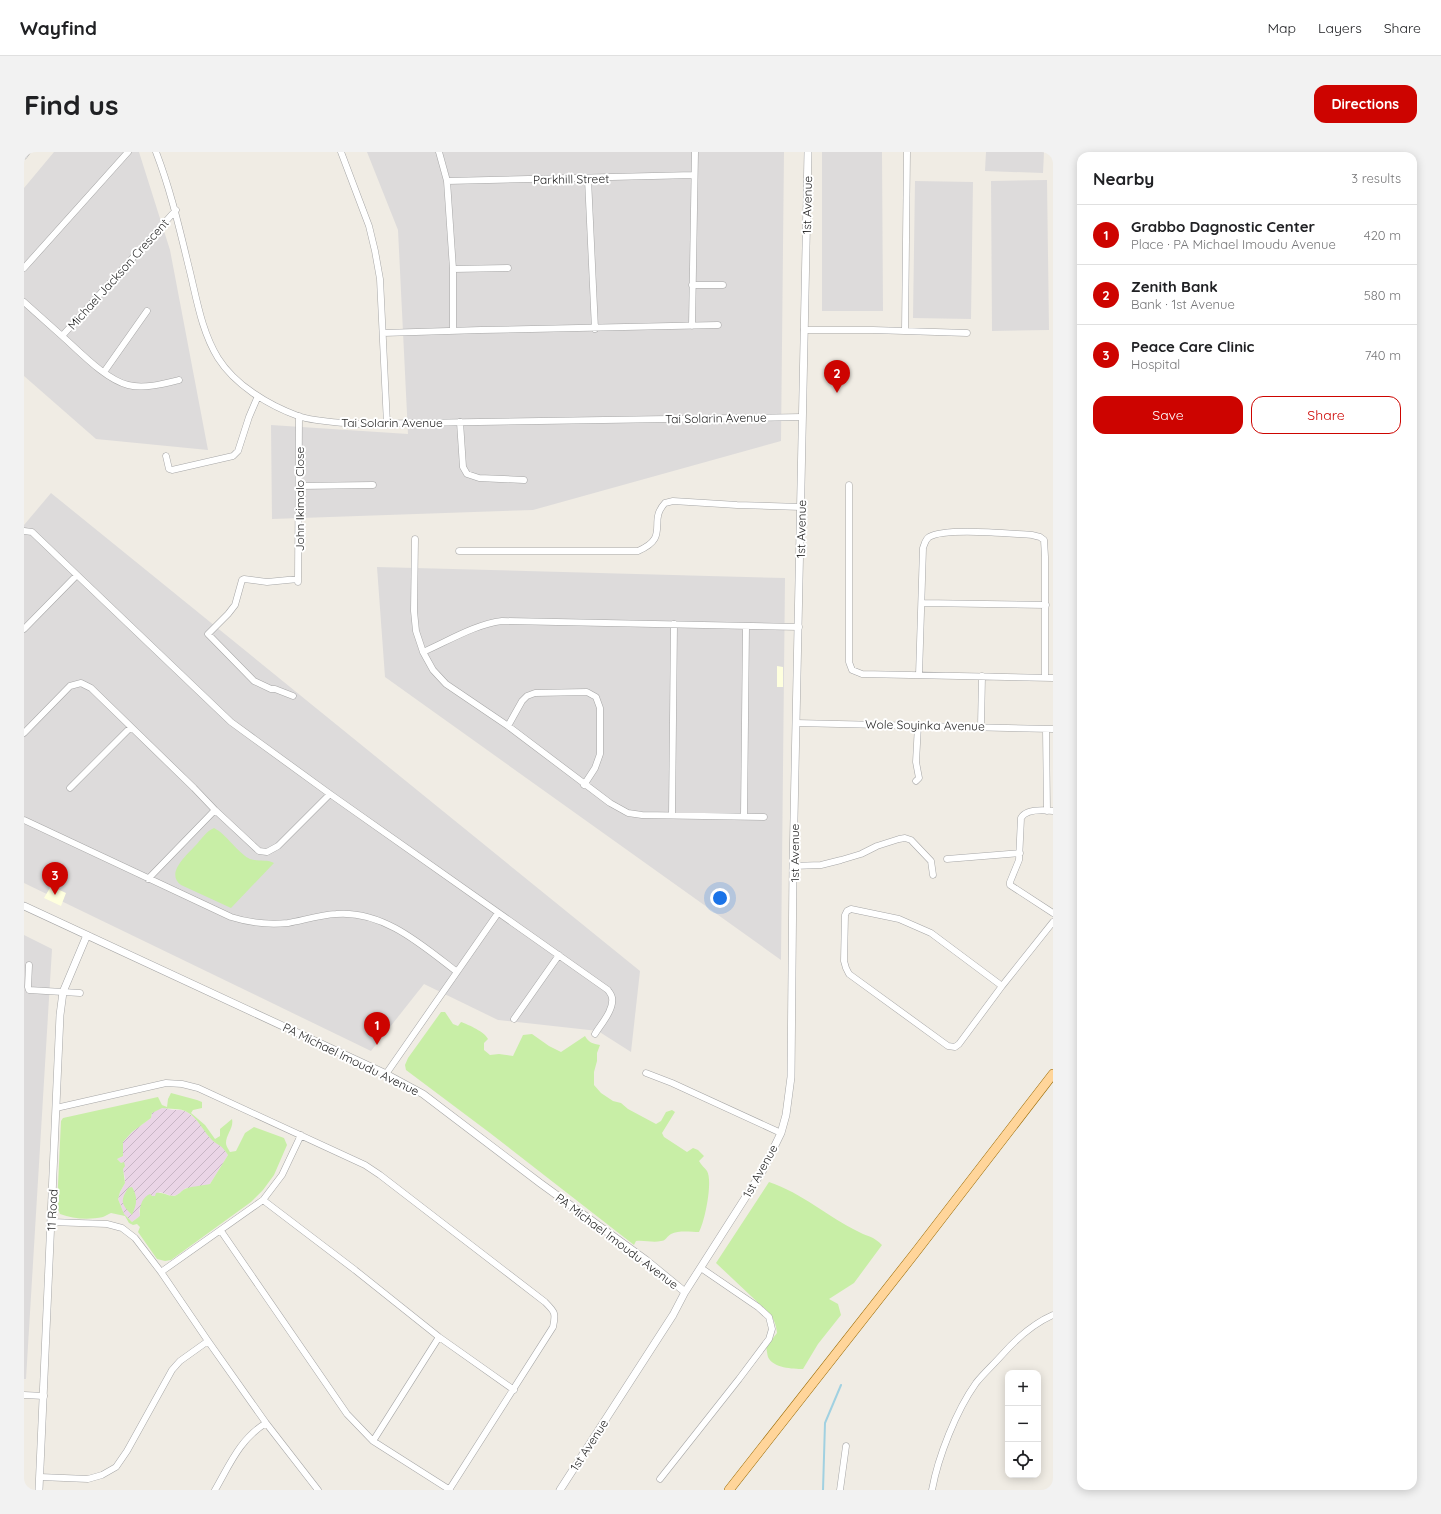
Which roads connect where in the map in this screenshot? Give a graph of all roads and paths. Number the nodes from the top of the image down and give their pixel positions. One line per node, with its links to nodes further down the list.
1 (27, 152): 9 (street)
2 (128, 152): 14 (street)
3 (156, 152): 13 (street, Tai Solarin Avenue)
4 (341, 152): 27 (street)
5 (439, 152): 12 (street)
6 (695, 152): 10 (street)
7 (808, 152): 24 (street, 1st Avenue)
8 (907, 152): 26 (street)
9 (24, 156)
10 (694, 175): 11 (street, Parkhill Street); 17 (street)
11 (588, 179): 12 (street, Parkhill Street); 23 (street)
12 (447, 181): 16 (street)
13 (176, 210): 29 (street, Michael Jackson Crescent); 32 (street, Tai Solarin Avenue)
14 (24, 268)
15 (508, 268): 16 (street)
16 (453, 269): 25 (street)
17 (692, 285): 18 (street); 22 (street)
18 (723, 285)
19 (24, 302): 29 (street, Michael Jackson Crescent)
20 (147, 311): 30 (street)
21 (718, 325): 22 (street)
22 (692, 326): 23 (street)
23 (594, 329): 25 (street)
24 (804, 330): 26 (street); 34 (street, 1st Avenue)
25 (453, 331): 27 (street)
26 (905, 331): 28 (street)
27 (383, 333): 36 (street)
28 (967, 333)
29 (62, 336): 30 (street)
30 (104, 372): 31 (street)
31 (179, 380)
32 (258, 396): 33 (street, Tai Solarin Avenue); 37 (street)
33 (298, 416): 36 (street, Tai Solarin Avenue); 41 (street, John Ikimalo Close)
34 (802, 417): 35 (street, Tai Solarin Avenue); 42 (street, 1st Avenue)
35 (460, 422): 36 (street, Tai Solarin Avenue); 38 (street)
36 (387, 424)
37 (166, 456)
38 (524, 480)
39 (373, 485): 41 (street)
40 (849, 485): 58 (street)
41 (299, 486): 62 (street, John Ikimalo Close)
42 (801, 507): 45 (street); 55 (street, 1st Avenue)
43 (24, 531): 48 (street)
44 (415, 539): 57 (street)
45 (459, 551)
46 (1046, 556): 47 (street); 49 (street); 50 (street)
47 (1053, 556)
48 (77, 575): 56 (street); 73 (street)
49 (922, 603): 50 (street); 58 (street)
50 (1046, 605): 51 (street)
51 (1046, 615): 52 (street); 60 (street)
52 (1053, 615)
53 (674, 624): 54 (street); 57 (street); 76 (street)
54 (746, 626): 55 (street); 77 (street)
55 (799, 627): 63 (street, 1st Avenue)
56 (24, 629)
57 (423, 652): 65 (street)
58 (919, 675): 59 (street)
59 (982, 676): 60 (street); 66 (street)
60 (1045, 678): 61 (street)
61 (1053, 678)
62 (293, 696)
63 (796, 723): 64 (street, Wole Soyinka Avenue); 82 (street, 1st Avenue)
64 (918, 725): 66 (street, Wole Soyinka Avenue); 70 (street)
65 (508, 726): 71 (street); 71 (street)
66 (982, 726): 68 (street, Wole Soyinka Avenue)
67 (131, 727): 69 (street); 72 (street); 74 (street)
68 (1050, 729): 75 (street)
69 (24, 733)
70 (916, 781)
71 (584, 785): 76 (street)
72 (70, 788)
73 (330, 794): 74 (street); 86 (street)
74 (215, 810): 84 (street)
75 (1050, 811): 80 (street)
76 (672, 815): 77 (street)
77 (744, 816): 78 (street)
78 (764, 817)
79 (24, 820): 84 (street)
80 (1020, 853): 81 (street); 87 (street)
81 (947, 859)
82 (793, 866): 83 (street); 102 (street, 1st Avenue)
83 (933, 875)
84 (148, 879): 92 (street)
85 (24, 906): 89 (street, PA Michael Imoudu Avenue)
86 (498, 913): 90 (street); 92 (street)
87 (1053, 913)
88 (1053, 922): 93 (street)
89 (87, 935): 94 (street, 11 Road); 99 (street, PA Michael Imoudu Avenue)
90 (558, 955): 96 (street); 97 (street)
91 (29, 966): 94 (street)
92 (457, 972): 99 (street)
93 (1002, 986): 93 (street)
94 (63, 992): 95 (street); 101 (street, 11 Road)
95 (80, 993)
96 (514, 1019)
97 (595, 1034)
98 (646, 1073): 102 (street)
99 (386, 1074): 109 (street, PA Michael Imoudu Avenue)
100 (1053, 1074): 126 (main road)
101 (56, 1108): 103 (street); 105 (street, 11 Road)
102 (781, 1133): 107 (street, 1st Avenue)
103 (301, 1135): 104 (street); 113 (street)
104 (263, 1200): 106 (street); 111 (street)
105 (51, 1222): 108 (street); 115 (street, 11 Road)
106 (221, 1231): 108 (street); 117 (street)
107 (701, 1268): 109 (street, 1st Avenue); 120 (street)
108 (161, 1272): 112 (street)
109 (685, 1292): 125 (street, 1st Avenue)
110 (1053, 1315): 128 (street)
111 (440, 1337): 113 (street); 117 (street)
112 (208, 1341): 116 (street); 119 (street)
113 (514, 1390): 124 (street)
114 (24, 1395): 115 (street)
115 (44, 1396): 119 (street, 11 Road)
116 (266, 1423): 122 (street); 123 (street)
117 (372, 1441): 124 (street)
118 (846, 1446): 127 (street)
119 (40, 1477): 121 (street, 11 Road)
120 (660, 1479)
121 (39, 1490)
122 (215, 1490)
123 (318, 1490)
124 (450, 1490)
125 (560, 1490)
126 (729, 1490)
127 (840, 1490)
128 (932, 1490)

